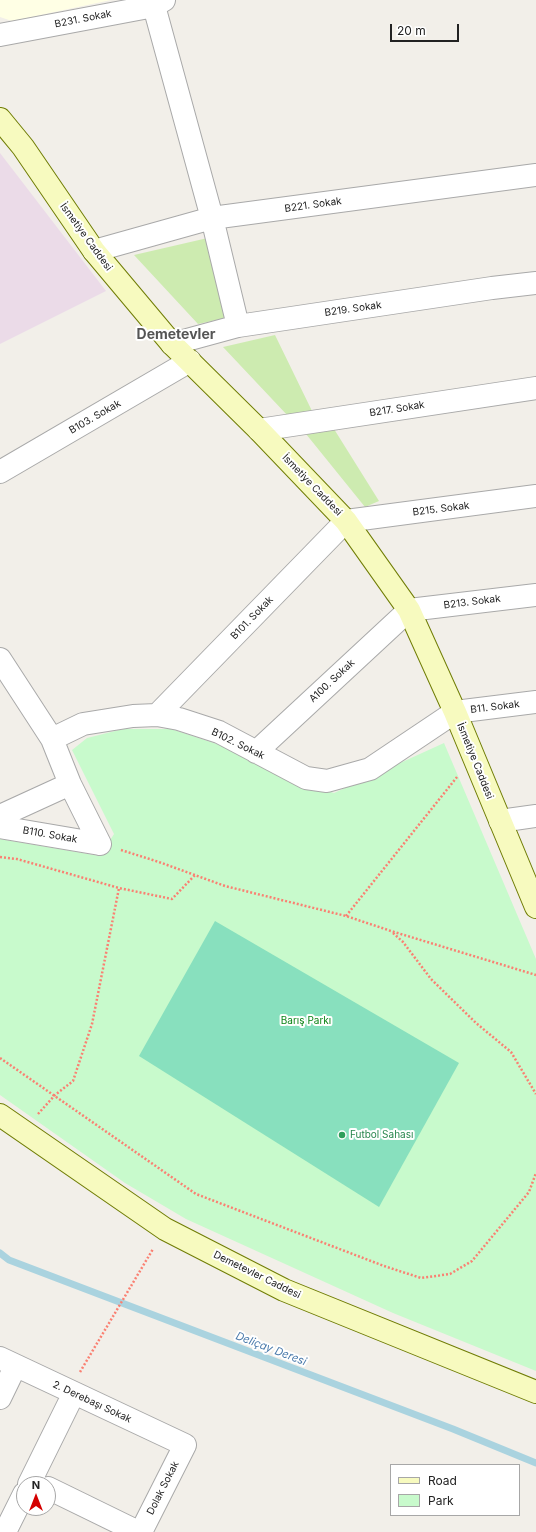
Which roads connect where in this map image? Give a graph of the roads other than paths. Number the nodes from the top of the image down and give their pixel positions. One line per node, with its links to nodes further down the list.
1 (159, 3): 2 (street, B231. Sokak); 5 (street)
2 (0, 35)
3 (0, 119): 6 (main road, İsmetiye Caddesi)
4 (536, 174): 5 (street, B221. Sokak)
5 (212, 218): 6 (street, B221. Sokak); 8 (street)
6 (94, 251): 9 (main road, İsmetiye Caddesi)
7 (536, 283): 8 (street, B219. Sokak)
8 (238, 326): 9 (street, B219. Sokak)
9 (172, 344): 10 (main road, İsmetiye Caddesi)
10 (190, 361): 12 (main road, İsmetiye Caddesi); 13 (street, B103. Sokak)
11 (536, 388): 12 (street, B217. Sokak)
12 (259, 430): 15 (main road, İsmetiye Caddesi)
13 (0, 472)
14 (536, 496): 15 (street, B215. Sokak)
15 (346, 521): 17 (main road, İsmetiye Caddesi); 21 (street, B101. Sokak)
16 (536, 594): 17 (street, B213. Sokak)
17 (409, 610): 20 (main road, İsmetiye Caddesi); 23 (street, A100. Sokak)
18 (0, 659): 22 (street)
19 (536, 702): 20 (street, B11. Sokak)
20 (455, 712): 23 (street, B102. Sokak); 27 (main road, İsmetiye Caddesi)
21 (157, 715): 22 (street, B102. Sokak); 23 (street, B102. Sokak)
22 (52, 739): 24 (street)
23 (256, 752)
24 (70, 784): 25 (street); 28 (street, B110. Sokak)
25 (0, 816)
26 (536, 816): 27 (street)
27 (500, 821): 29 (main road, İsmetiye Caddesi)
28 (0, 826)
29 (536, 906)
30 (2, 1116): 32 (main road, Demetevler Caddesi)
31 (8, 1362): 33 (street, 2. Derebaşı Sokak); 34 (street)
32 (536, 1392)
33 (74, 1393): 35 (street, 2. Derebaşı Sokak); 36 (street)
34 (0, 1398)
35 (185, 1445): 40 (street, Dolak Sokak)
36 (38, 1476)
37 (56, 1496): 40 (street)
38 (16, 1515): 39 (street)
39 (5, 1532)
40 (140, 1532)

